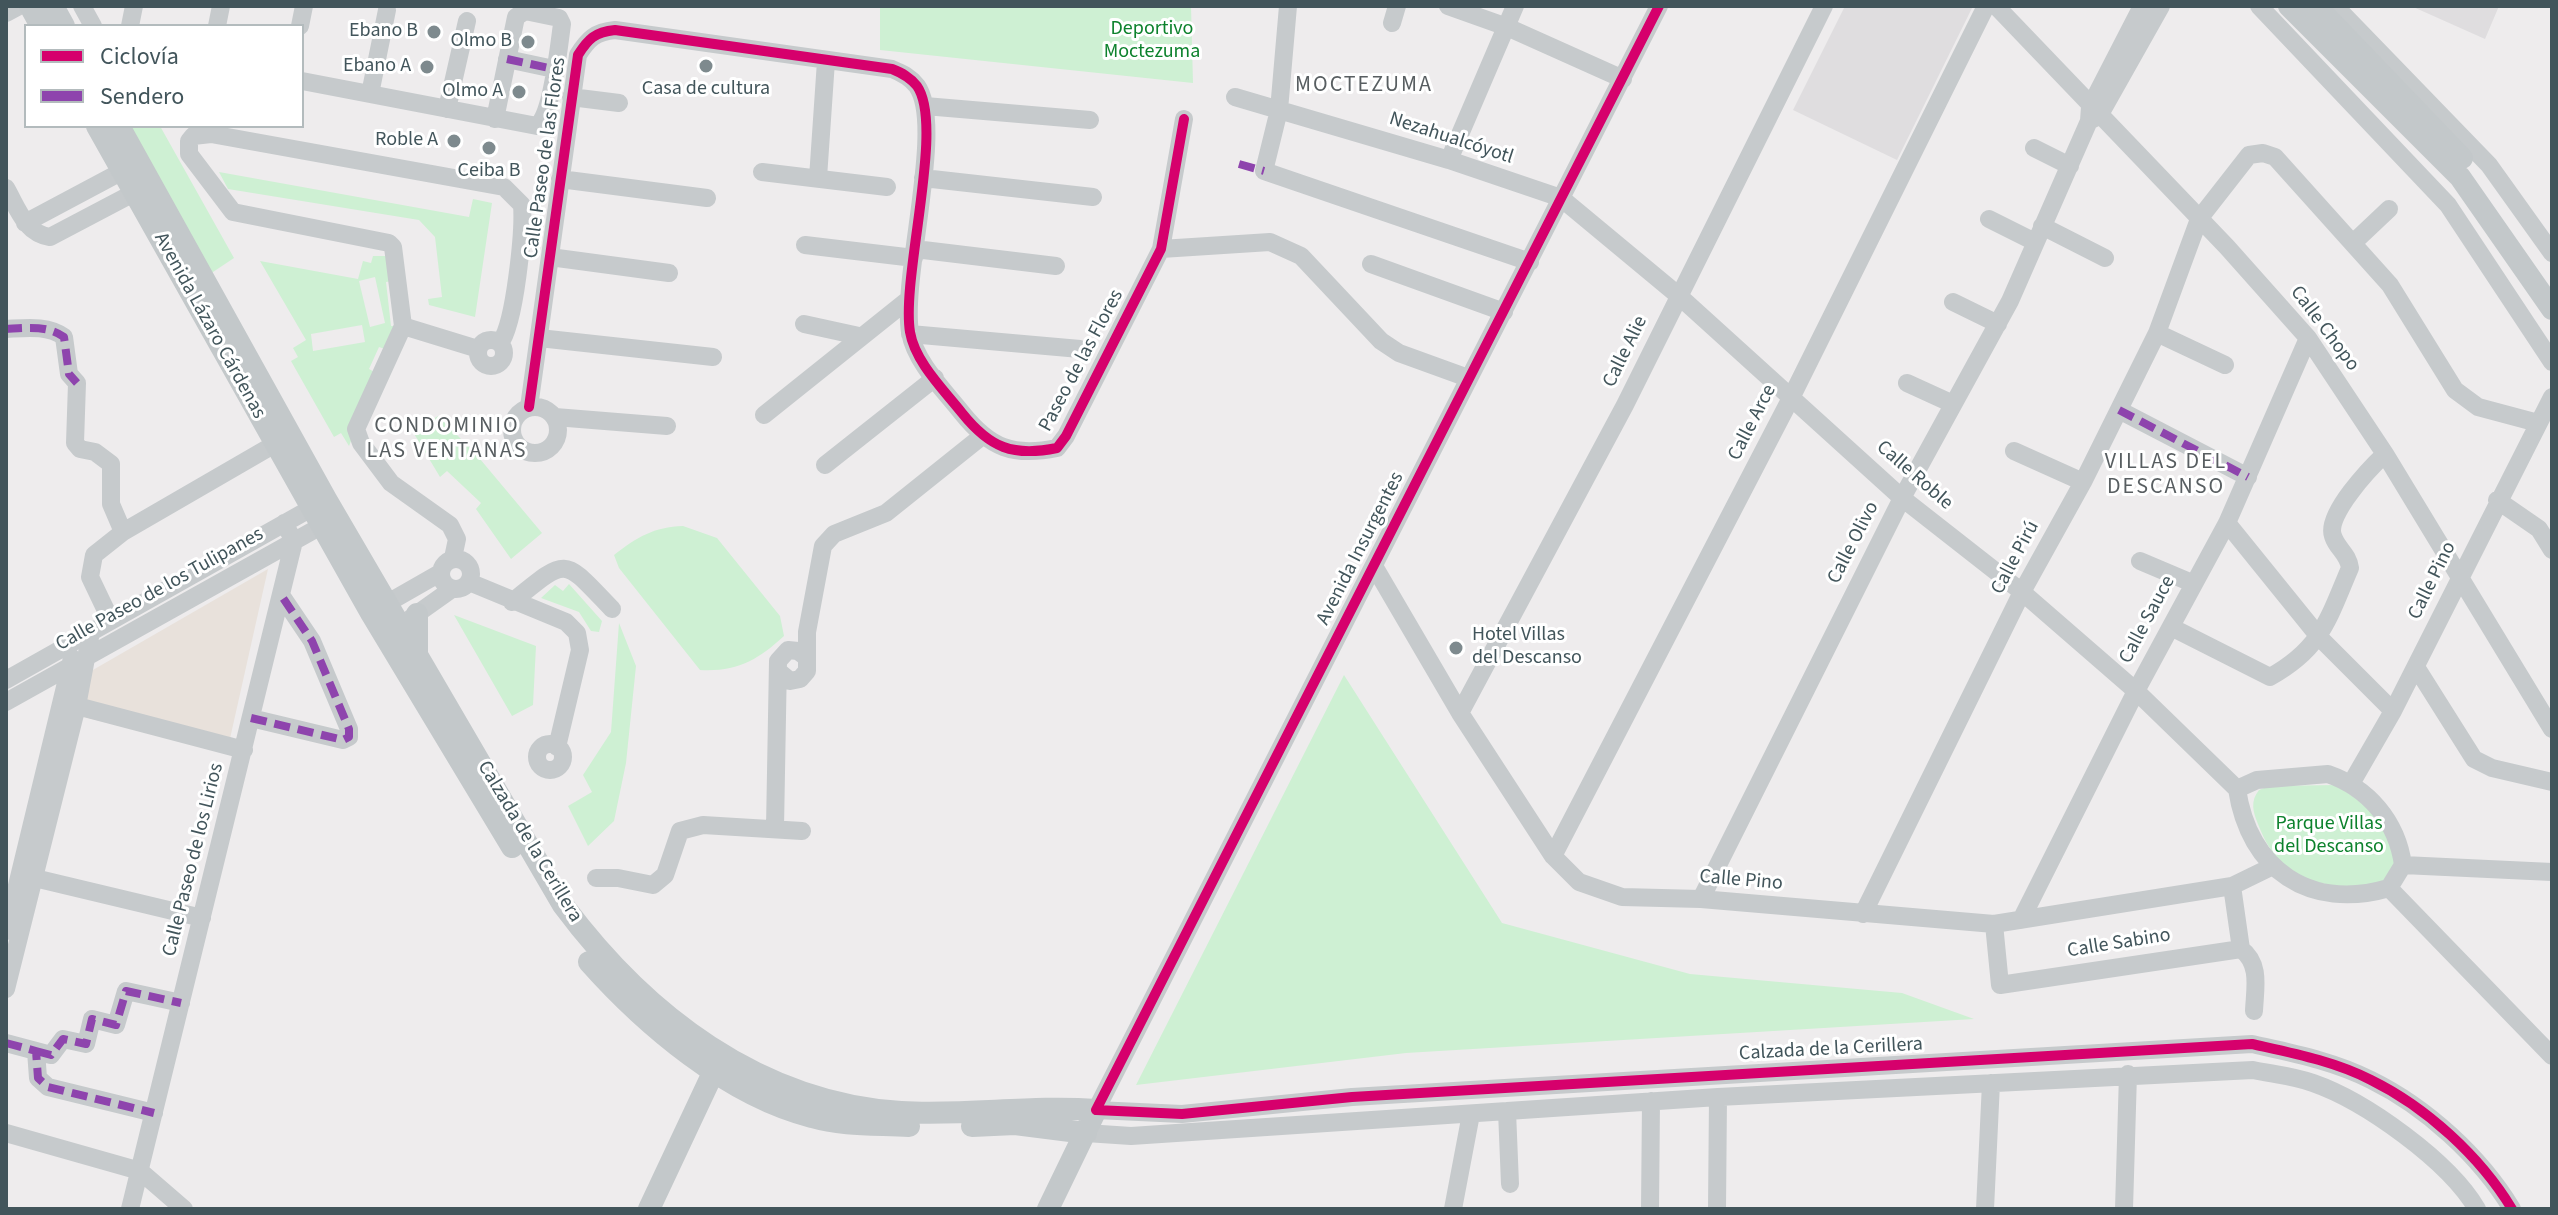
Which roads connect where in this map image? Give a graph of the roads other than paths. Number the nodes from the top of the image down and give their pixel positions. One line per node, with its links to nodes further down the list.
1 (19, 6): 18 (street)
2 (30, 6): 20 (main road)
3 (53, 6): 21 (main road)
4 (82, 6): 22 (street)
5 (1288, 6): 36 (street)
6 (1448, 6): 23 (street)
7 (1515, 6): 23 (street)
8 (1659, 6): 28 (street, Avenida Insurgentes)
9 (1824, 6): 74 (street, Calle Alie)
10 (1986, 6): 95 (street, Calle Arce)
11 (1996, 6): 37 (street, Calle Chopo)
12 (2142, 6): 37 (street, Calle Olivo)
13 (2161, 6): 37 (street, Calle Olivo)
14 (2259, 6): 24 (street)
15 (2289, 6): 77 (main road, bridge)
16 (2328, 7): 24 (street); 24 (street); 66 (street); 73 (main road, bridge)
17 (387, 10): 30 (street)
18 (6, 13)
19 (467, 21): 35 (street)
20 (40, 24)
21 (63, 24)
22 (92, 24)
23 (1507, 27): 28 (street); 44 (street)
24 (2294, 40): 90 (street)
25 (507, 59): 27 (street); 27 (street); 38 (street)
26 (826, 61): 31 (street, Calle Paseo de las Flores); 34 (street, Calle Paseo de las Flores); 48 (street)
27 (554, 69): 38 (street)
28 (1623, 79): 56 (street, Avenida Insurgentes)
29 (304, 81): 30 (street)
30 (370, 94): 35 (street)
31 (571, 97): 33 (street); 50 (street, Calle Paseo de las Flores)
32 (1235, 97): 36 (street, Nezahualcóyotl)
33 (619, 103)
34 (925, 106): 40 (street); 49 (street)
35 (447, 109): 38 (street)
36 (1279, 110): 44 (street, Nezahualcóyotl); 69 (street)
37 (2093, 115): 46 (street, Calle Olivo); 59 (street, Calle Chopo)
38 (495, 119)
39 (1184, 119): 64 (street)
40 (1090, 120)
41 (99, 128): 45 (main road, Avenida Lázaro Cárdenas)
42 (120, 128): 45 (main road, Avenida Lázaro Cárdenas)
43 (2034, 148): 46 (street)
44 (1449, 160): 56 (street, Nezahualcóyotl)
45 (130, 166): 53 (main road, Avenida Lázaro Cárdenas); 60 (street)
46 (2070, 166): 61 (street, Calle Olivo)
47 (762, 172): 48 (street)
48 (818, 178): 51 (street)
49 (923, 178): 54 (street); 65 (street)
50 (560, 179): 55 (street); 67 (street, Calle Paseo de las Flores)
51 (887, 187)
52 (6, 188): 60 (street)
53 (142, 188): 60 (street); 105 (main road, Avenida Lázaro Cárdenas); 113 (main road, Avenida Lázaro Cárdenas)
54 (1093, 197)
55 (707, 198)
56 (1561, 198): 69 (street, Avenida Insurgentes); 74 (street, Calle Roble)
57 (2389, 209): 62 (street)
58 (1989, 219): 61 (street)
59 (2199, 219): 62 (street, Calle Pirú); 83 (street, Calle Pirú); 87 (street, Calle Chopo)
60 (25, 223)
61 (2038, 234): 68 (street); 80 (street, Calle Olivo)
62 (2353, 243): 102 (street)
63 (805, 245): 65 (street)
64 (1161, 249): 93 (street); 104 (street, Paseo de las Flores)
65 (914, 253): 71 (street); 75 (street)
66 (2552, 253)
67 (550, 257): 72 (street); 86 (street, Calle Paseo de las Flores)
68 (2105, 258)
69 (1530, 262): 78 (street, Avenida Insurgentes)
70 (1371, 264): 78 (street)
71 (1056, 266)
72 (669, 273)
73 (2552, 281)
74 (1679, 296): 95 (street, Calle Roble); 145 (street, Calle Alie)
75 (909, 299): 84 (street); 85 (street)
76 (1953, 302): 80 (street)
77 (2552, 309)
78 (1504, 312): 93 (street, Avenida Insurgentes)
79 (804, 324): 85 (street)
80 (1998, 324): 97 (street, Calle Olivo)
81 (403, 326): 81 (street); 119 (street)
82 (6, 329): 116 (street)
83 (2157, 333): 91 (street); 99 (street, Calle Pirú)
84 (910, 334): 88 (street); 92 (street)
85 (859, 336): 100 (street)
86 (539, 338): 89 (street); 98 (street, Calle Paseo de las Flores)
87 (2308, 338): 107 (street, Calle Chopo); 109 (street, Calle Sauce)
88 (1080, 349)
89 (713, 357)
90 (2552, 362)
91 (2225, 365)
92 (935, 378): 104 (street); 108 (street)
93 (1468, 378): 121 (street, Avenida Insurgentes)
94 (1907, 383): 97 (street)
95 (1792, 396): 111 (street, Calle Roble); 155 (street, Calle Arce)
96 (2552, 397): 102 (street, Calle Pino)
97 (1953, 404): 111 (street, Calle Olivo)
98 (529, 407): 101 (street); 101 (street)
99 (2119, 410): 109 (street); 110 (street, Calle Pirú)
100 (764, 415)
101 (555, 417): 103 (street)
102 (2538, 423): 112 (street, Calle Pino)
103 (667, 426)
104 (981, 437): 136 (street)
105 (275, 444): 113 (main road, Avenida Lázaro Cárdenas); 116 (street)
106 (2014, 451): 110 (street)
107 (2385, 454): 123 (street, Calle Chopo); 135 (street)
108 (825, 465)
109 (2248, 477): 115 (street, Calle Sauce)
110 (2083, 482): 126 (street, Calle Pirú)
111 (1902, 498): 126 (street, Calle Roble); 163 (street, Calle Olivo)
112 (2497, 500): 118 (street); 123 (street, Calle Pino)
113 (324, 513): 114 (street, Calle Paseo de los Tulipanes); 117 (street, Calle Paseo de los Tulipanes); 129 (main road, Calzada de la Cerillera)
114 (284, 523): 117 (street); 131 (street, Calle Paseo de los Tulipanes)
115 (2227, 523): 124 (street, Calle Sauce); 135 (street)
116 (123, 532): 131 (street)
117 (294, 541): 127 (street, Calle Paseo de los Lirios); 137 (street, Calle Paseo de los Tulipanes)
118 (2552, 550)
119 (453, 558): 122 (street); 125 (street)
120 (2140, 561): 124 (street)
121 (1374, 566): 145 (street, Calle Pino); 182 (street, Avenida Insurgentes)
122 (440, 573): 125 (street); 129 (street)
123 (2460, 575): 138 (street, Calle Pino); 147 (street, Calle Chopo)
124 (2192, 583): 133 (street, Calle Sauce)
125 (461, 585): 128 (street); 132 (street)
126 (2022, 592): 141 (street, Calle Roble); 164 (street, Calle Pirú)
127 (281, 595): 146 (street, Calle Paseo de los Lirios); 146 (street)
128 (512, 602): 130 (street); 148 (street)
129 (380, 608): 132 (main road, Calzada de la Cerillera)
130 (612, 609)
131 (111, 621): 134 (street, Calle Paseo de los Tulipanes)
132 (401, 625): 173 (main road, Calzada de la Cerillera); 173 (main road, Calzada de la Cerillera)
133 (2171, 627): 135 (street); 141 (street, Calle Sauce)
134 (83, 637): 137 (street); 139 (street, Calle Paseo de los Tulipanes)
135 (2320, 638): 144 (street)
136 (800, 653): 140 (street); 140 (street)
137 (79, 661): 142 (street, Calle Paseo de los Tulipanes); 143 (street); 159 (street)
138 (2416, 667): 144 (street, Calle Pino); 151 (street)
139 (6, 680)
140 (783, 681): 153 (street)
141 (2136, 691): 152 (street, Calle Roble); 166 (street, Calle Sauce)
142 (6, 702)
143 (77, 706): 149 (street); 159 (street)
144 (2393, 711): 150 (street, Calle Pino)
145 (1460, 713): 155 (street, Calle Pino)
146 (251, 718): 149 (street, Calle Paseo de los Lirios)
147 (2552, 729)
148 (557, 747)
149 (244, 750): 165 (street, Calle Paseo de los Lirios)
150 (2352, 782): 152 (street); 156 (street)
151 (2552, 782)
152 (2237, 789): 157 (street)
153 (775, 828): 154 (street); 160 (street)
154 (802, 831)
155 (1553, 856): 163 (street, Calle Pino)
156 (2403, 865): 158 (street); 162 (street)
157 (2271, 867): 161 (street, Calle Pino); 162 (street)
158 (2552, 872)
159 (27, 877): 165 (street); 168 (street); 170 (street)
160 (596, 878)
161 (2232, 886): 166 (street, Calle Pino); 169 (street)
162 (2389, 888): 176 (street)
163 (1701, 899): 164 (street, Calle Pino)
164 (1863, 914): 167 (street, Calle Pino)
165 (202, 918): 171 (street, Calle Paseo de los Lirios)
166 (2021, 920): 167 (street, Calle Pino)
167 (1994, 924): 169 (street, Calle Sabino)
168 (6, 931)
169 (2241, 949): 172 (street)
170 (6, 989)
171 (181, 1003): 175 (street); 184 (street, Calle Paseo de los Lirios)
172 (2254, 1011)
173 (664, 1025): 177 (main road, Calzada de la Cerillera)
174 (6, 1043): 175 (street)
175 (36, 1051): 184 (street)
176 (2552, 1056)
177 (718, 1062): 182 (main road, Calzada de la Cerillera); 187 (main road, Calzada de la Cerillera); 192 (main road)
178 (2128, 1074): 179 (street, Calzada de la Cerillera); 198 (street); 199 (street, Calzada de la Cerillera)
179 (1991, 1083): 180 (street, Calzada de la Cerillera); 197 (street)
180 (1718, 1097): 181 (street, Calzada de la Cerillera); 196 (street)
181 (1651, 1101): 183 (street, Calzada de la Cerillera); 195 (street)
182 (1096, 1110): 187 (main road, Avenida Insurgentes); 200 (street, Calzada de la Cerillera)
183 (1507, 1111): 185 (street, Calzada de la Cerillera); 189 (street)
184 (154, 1113): 188 (street, Calle Paseo de los Lirios)
185 (1471, 1114): 187 (street, Calzada de la Cerillera); 194 (street)
186 (6, 1133): 188 (street)
187 (1086, 1133): 193 (main road, Avenida Insurgentes)
188 (140, 1171): 190 (street, Calle Paseo de los Lirios); 191 (street)
189 (1510, 1184)
190 (130, 1209)
191 (184, 1209)
192 (649, 1209)
193 (1048, 1209)
194 (1453, 1209)
195 (1650, 1209)
196 (1717, 1209)
197 (1985, 1209)
198 (2124, 1209)
199 (2477, 1209)
200 (2512, 1209)

